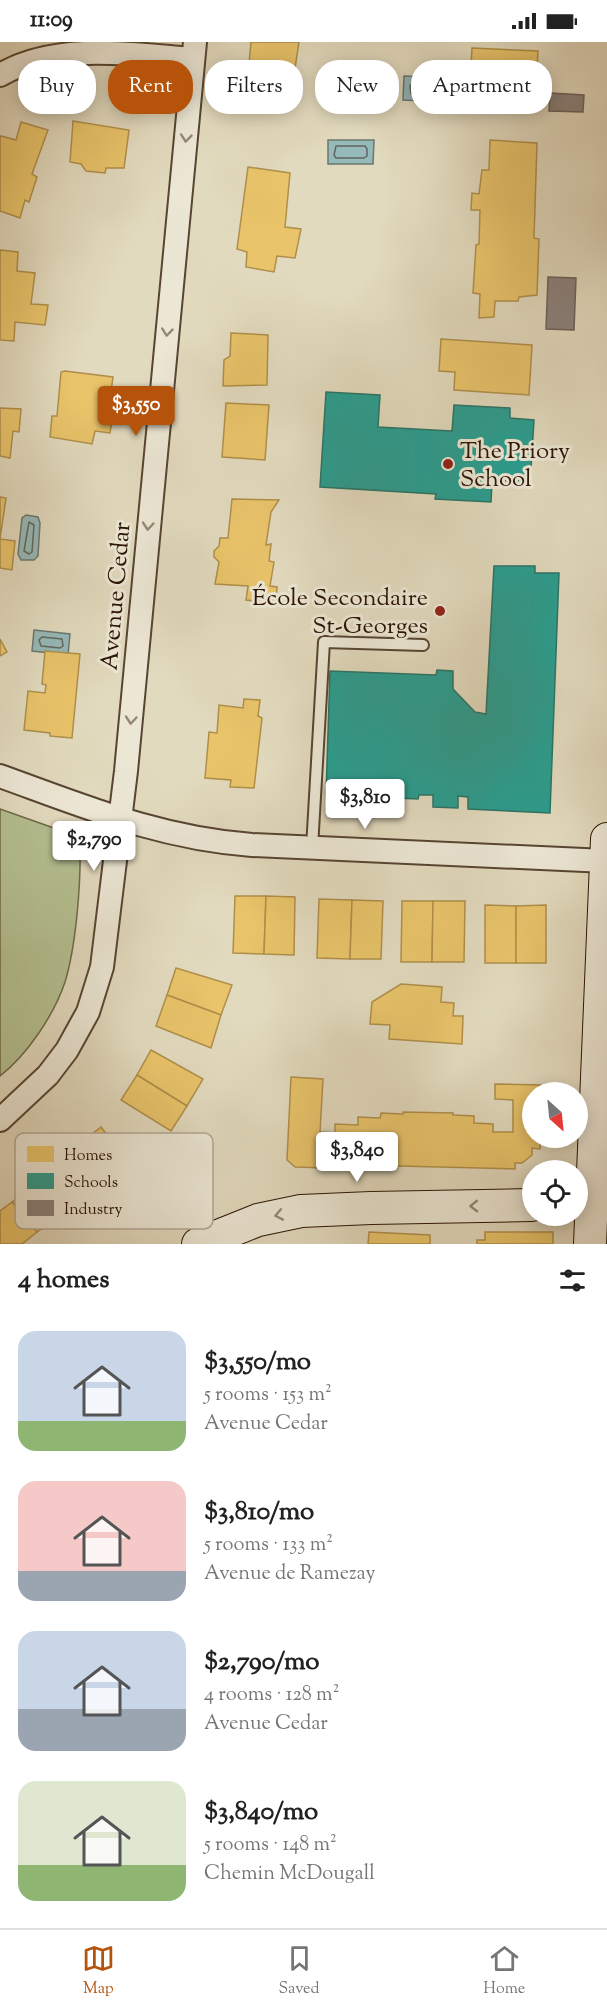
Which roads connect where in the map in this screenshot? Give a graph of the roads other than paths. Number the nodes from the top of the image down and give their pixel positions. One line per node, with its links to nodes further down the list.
1 (194, 50): 2 (street); 5 (street, Avenue Cedar, one-way to 5)
2 (0, 75)
3 (423, 645): 6 (lane)
4 (0, 776): 5 (street)
5 (120, 820): 6 (street); 8 (street, Avenue Cedar)
6 (312, 848): 7 (street)
7 (606, 850): 10 (main road)
8 (0, 1120)
9 (522, 1206): 11 (main road, one-way to 11)
10 (592, 1207): 12 (main road)
11 (198, 1244)
12 (590, 1244)

